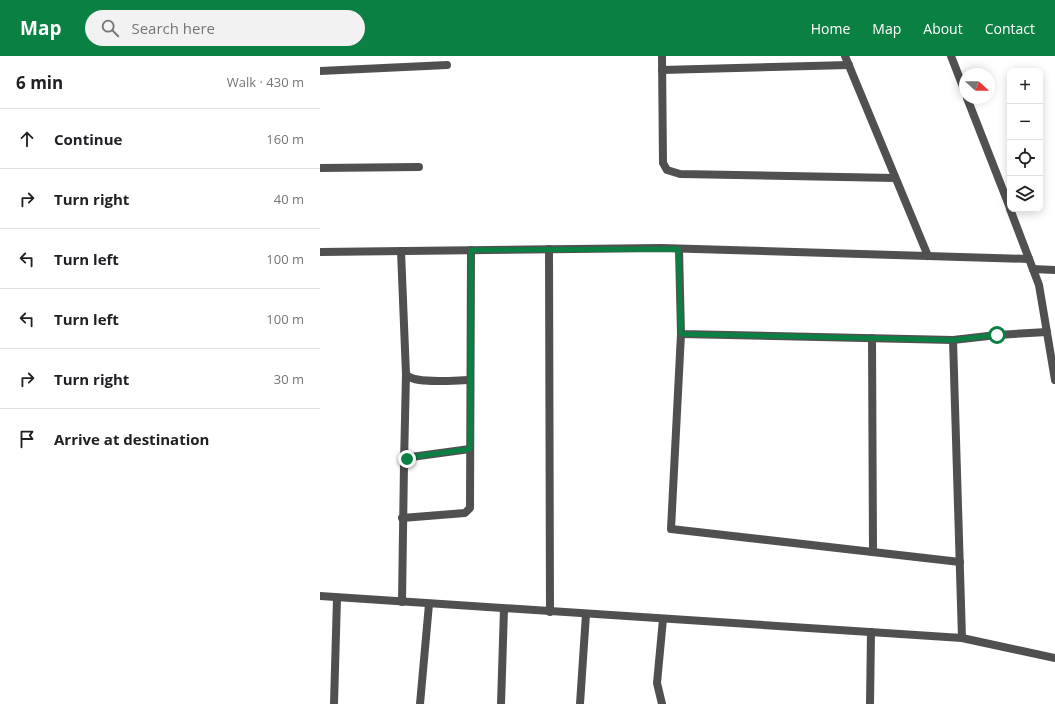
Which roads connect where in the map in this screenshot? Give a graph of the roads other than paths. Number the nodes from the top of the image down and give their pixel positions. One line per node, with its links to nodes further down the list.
1 (662, 56): 6 (street)
2 (845, 56): 5 (street)
3 (951, 56): 8 (street)
4 (447, 65): 7 (street)
5 (849, 65): 6 (street); 12 (street)
6 (662, 70): 12 (street)
7 (320, 71)
8 (959, 77)
9 (969, 104): 13 (street)
10 (419, 167): 11 (street)
11 (320, 168)
12 (895, 178): 20 (street)
13 (1007, 201)
14 (1011, 212): 21 (street)
15 (549, 249): 16 (street); 17 (street); 42 (street)
16 (678, 249): 20 (street); 25 (street)
17 (471, 250): 18 (street); 30 (street)
18 (401, 251): 19 (street); 29 (street)
19 (320, 252)
20 (928, 256): 21 (street)
21 (1030, 258): 22 (street)
22 (1033, 269): 23 (street); 24 (street)
23 (1055, 270)
24 (1047, 332): 27 (street); 28 (street)
25 (681, 334): 26 (street); 35 (street)
26 (872, 338): 27 (street); 35 (street)
27 (953, 340): 36 (street)
28 (1054, 367): 31 (street)
29 (406, 374): 30 (street); 33 (street)
30 (470, 380): 32 (street)
31 (1055, 380)
32 (470, 449): 33 (street); 34 (street)
33 (404, 464): 34 (street)
34 (402, 518): 39 (street)
35 (873, 552): 36 (street)
36 (960, 562): 46 (street)
37 (320, 596): 38 (street)
38 (337, 598): 39 (street); 48 (street)
39 (402, 602): 40 (street)
40 (429, 604): 41 (street); 49 (street)
41 (504, 609): 42 (street); 50 (street)
42 (550, 612): 43 (street)
43 (586, 614): 44 (street); 51 (street)
44 (663, 619): 45 (street); 52 (street)
45 (871, 632): 46 (street); 53 (street)
46 (962, 638): 47 (street)
47 (1055, 658)
48 (334, 704)
49 (420, 704)
50 (501, 704)
51 (580, 704)
52 (662, 704)
53 (870, 704)

